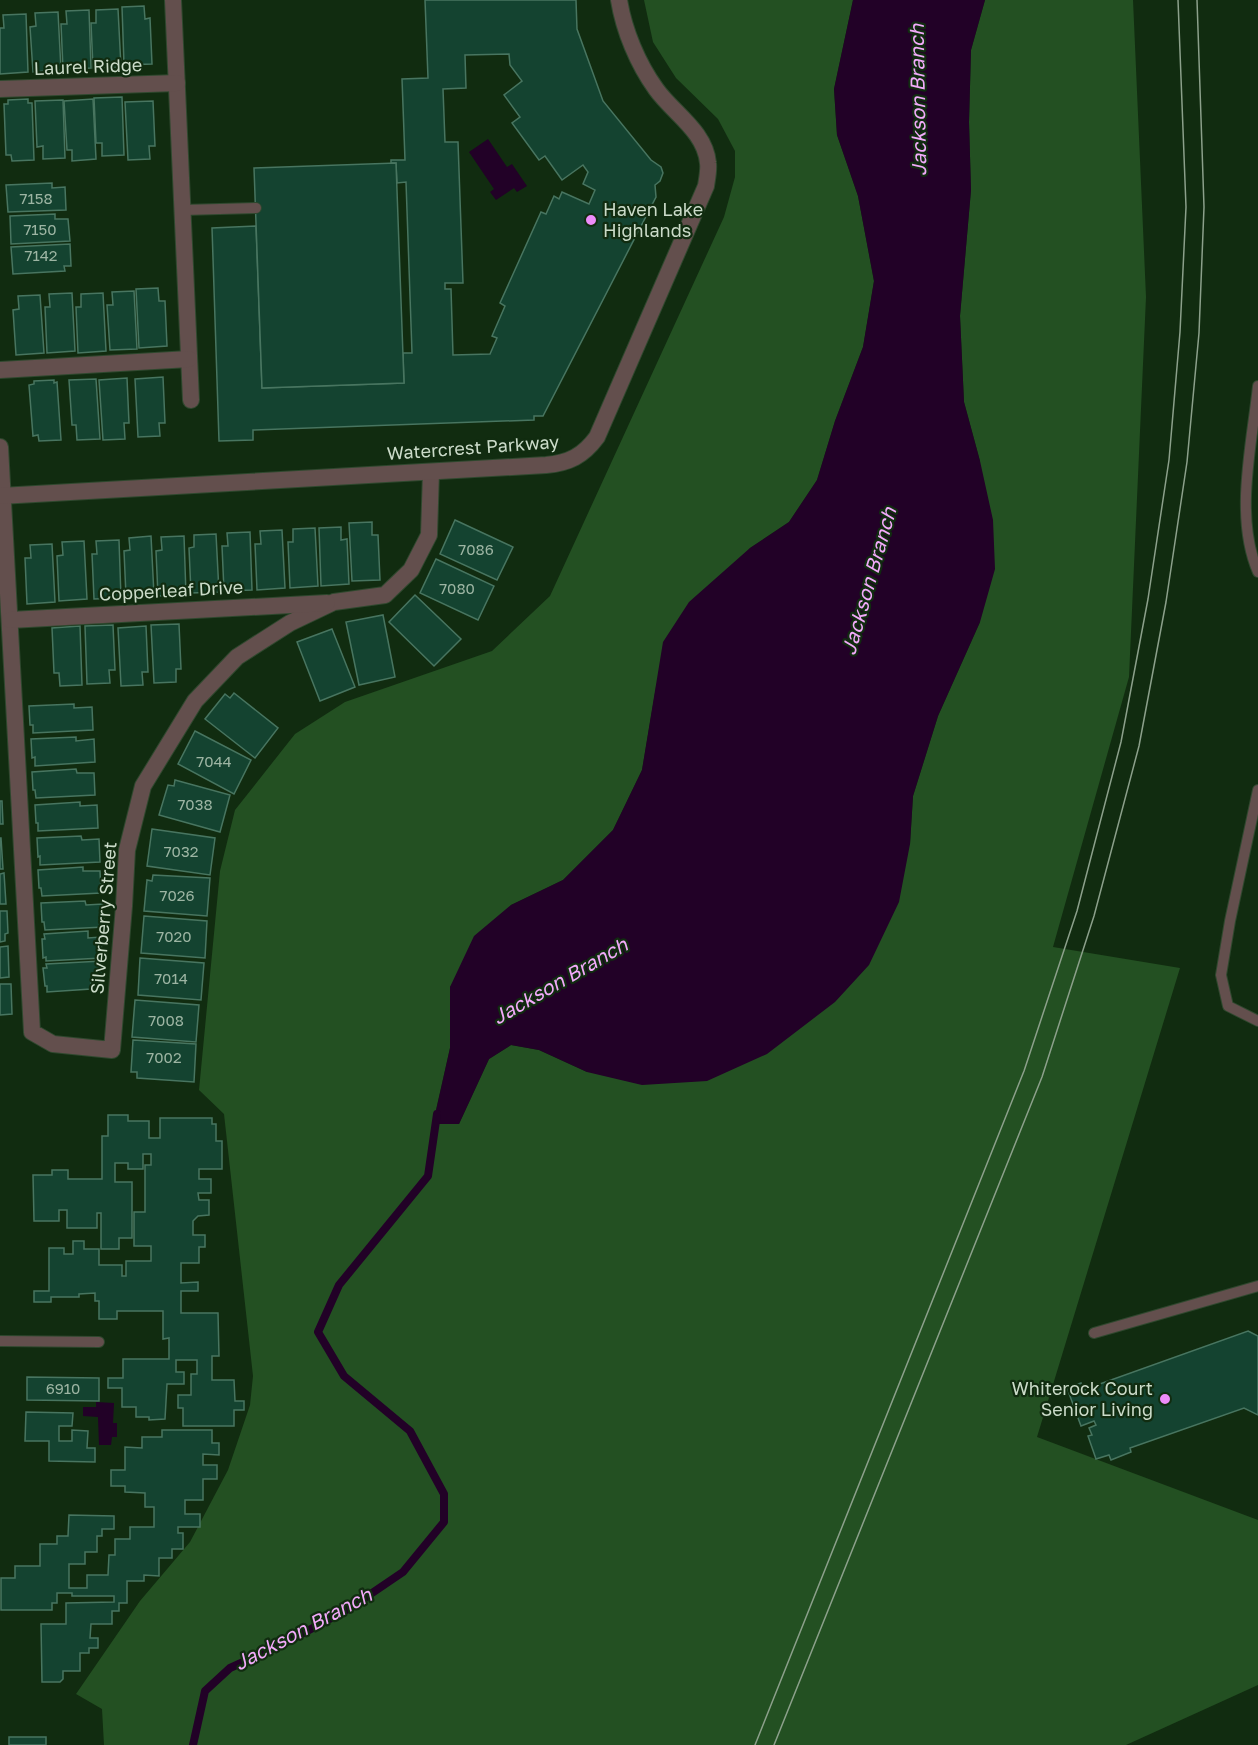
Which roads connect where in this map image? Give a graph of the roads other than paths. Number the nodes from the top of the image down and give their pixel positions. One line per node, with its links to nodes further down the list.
1 (173, 0): 3 (street)
2 (619, 0): 12 (street, Watercrest Parkway)
3 (177, 83): 4 (street, Laurel Ridge); 6 (street)
4 (0, 89)
5 (256, 208): 6 (lane)
6 (183, 210): 7 (street)
7 (189, 359): 8 (street); 10 (street)
8 (0, 370)
9 (1258, 386): 14 (lane)
10 (191, 400)
11 (0, 447): 13 (street)
12 (431, 472): 13 (street, Watercrest Parkway); 15 (street, Silverberry Street)
13 (2, 496): 16 (street)
14 (1258, 572)
15 (334, 602): 16 (street, Copperleaf Drive); 16 (street, Silverberry Street)
16 (10, 620)
17 (1258, 789): 18 (lane)
18 (1258, 1022)
19 (1258, 1286): 20 (lane)
20 (1095, 1333)
21 (0, 1341): 22 (lane)
22 (99, 1342)

